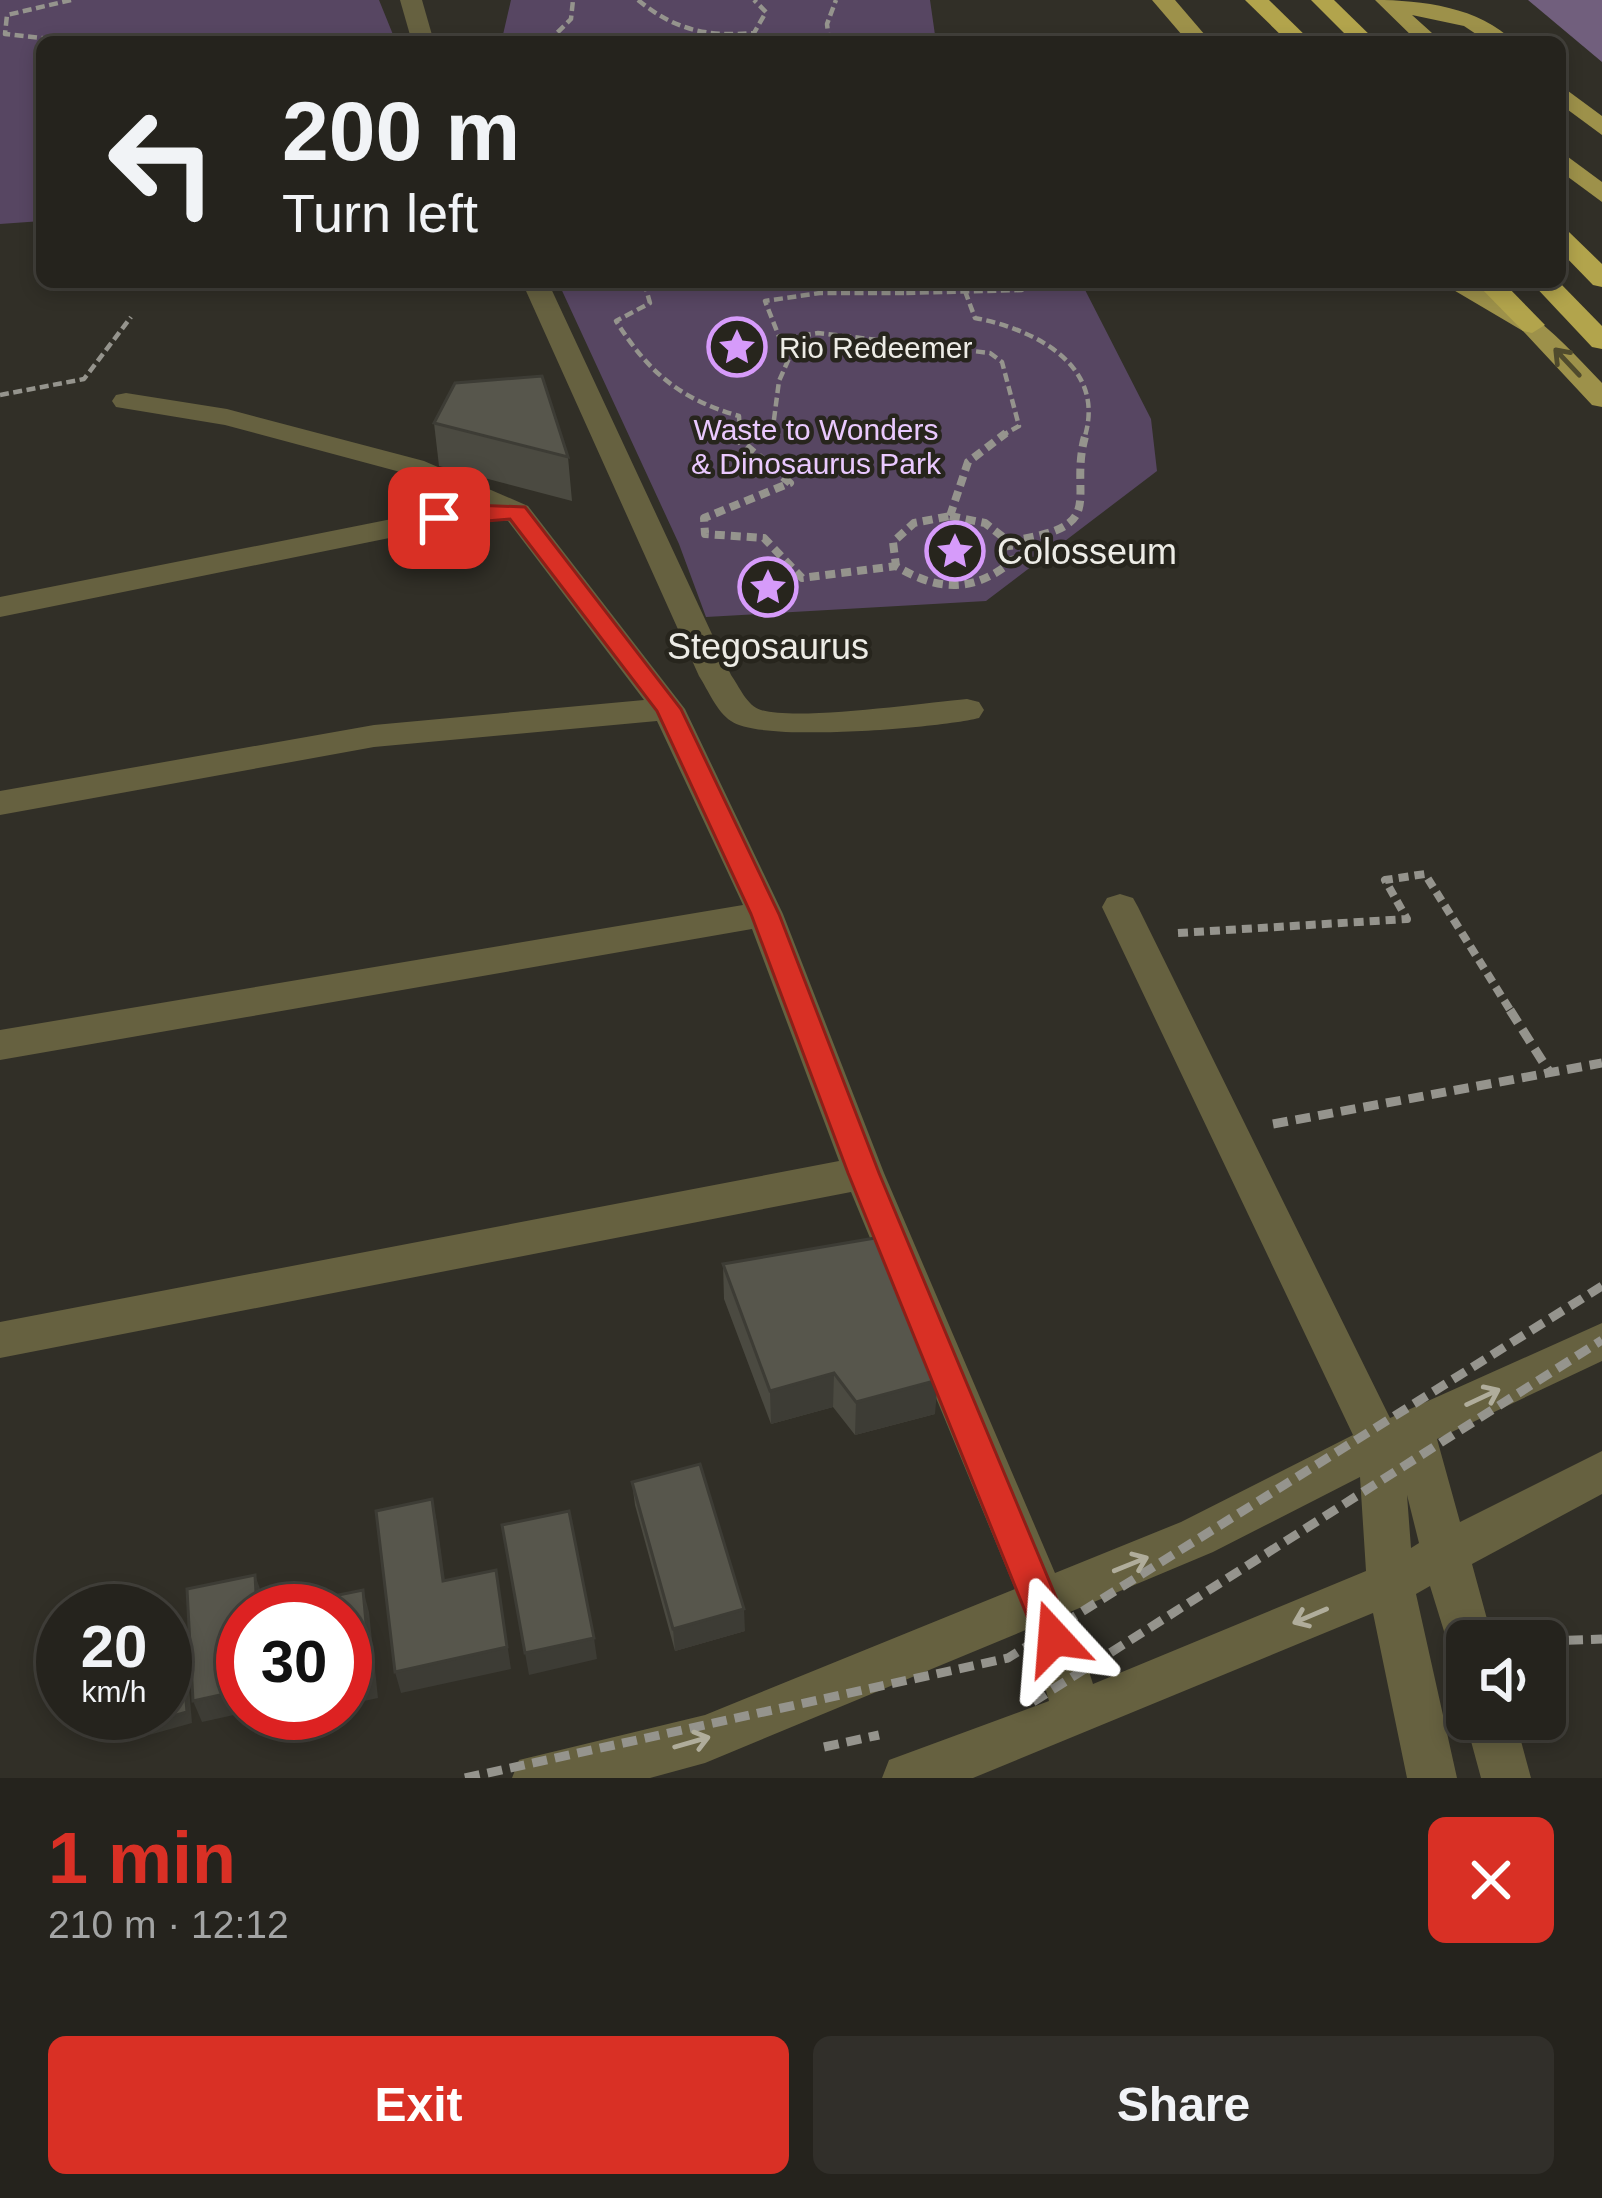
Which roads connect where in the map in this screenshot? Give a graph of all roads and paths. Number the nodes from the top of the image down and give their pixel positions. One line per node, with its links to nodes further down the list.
1 (71, 0): 20 (path)
2 (411, 0): 11 (street)
3 (573, 0): 12 (path)
4 (638, 0): 5 (path)
5 (754, 0)
6 (836, 0): 13 (path)
7 (1162, 0): 14 (main road)
8 (1322, 0): 17 (highway)
9 (1382, 1): 18 (main road); 19 (main road)
10 (1261, 4): 15 (highway); 16 (highway)
11 (421, 36)
12 (554, 36)
13 (828, 36)
14 (1195, 36)
15 (1271, 36)
16 (1294, 36)
17 (1360, 36)
18 (1424, 36)
19 (1494, 36)
20 (36, 37)
21 (1566, 97): 22 (main road)
22 (1602, 128)
23 (1566, 163): 24 (main road)
24 (1602, 195)
25 (1566, 243): 26 (highway)
26 (1602, 279)
27 (538, 288): 50 (street)
28 (641, 288): 43 (path)
29 (903, 288): 35 (path)
30 (1022, 288): 34 (path)
31 (1464, 288): 37 (main road)
32 (1494, 288): 37 (highway)
33 (1550, 288): 39 (highway)
34 (965, 291): 35 (path); 46 (path)
35 (904, 293): 38 (path)
36 (131, 317): 40 (path)
37 (1532, 325): 41 (main road, one-way to 37)
38 (799, 336): 43 (path); 45 (path)
39 (1602, 341)
40 (0, 395)
41 (1602, 399)
42 (126, 401): 44 (street)
43 (740, 432): 47 (path)
44 (517, 512): 48 (street); 49 (street)
45 (950, 516): 46 (path); 47 (path)
46 (1008, 541): 47 (path)
47 (896, 566)
48 (0, 607)
49 (668, 709): 51 (street); 52 (street)
50 (967, 710)
51 (0, 802)
52 (765, 914): 54 (street); 58 (street)
53 (1127, 921): 56 (path); 57 (street)
54 (0, 1046)
55 (1602, 1063): 56 (path)
56 (1550, 1073): 57 (path)
57 (1230, 1132): 62 (street)
58 (864, 1173): 60 (street); 66 (street)
59 (1602, 1286): 75 (path, bridge)
60 (0, 1340)
61 (1602, 1341): 62 (street, one-way to 61); 71 (path, bridge)
62 (1396, 1437): 64 (street); 65 (street); 66 (street, one-way to 62)
63 (1602, 1471): 64 (street)
64 (1447, 1555): 65 (street); 67 (street)
65 (1390, 1582): 71 (street, one-way to 71); 78 (street)
66 (1042, 1600): 71 (street); 76 (street, one-way to 66)
67 (1464, 1620)
68 (1602, 1640): 69 (path)
69 (1566, 1641)
70 (1011, 1706): 71 (path)
71 (1056, 1708): 77 (street)
72 (900, 1730): 74 (path)
73 (1496, 1740): 79 (street)
74 (811, 1749)
75 (465, 1778)
76 (538, 1778)
77 (907, 1778)
78 (1432, 1778)
79 (1506, 1778)

